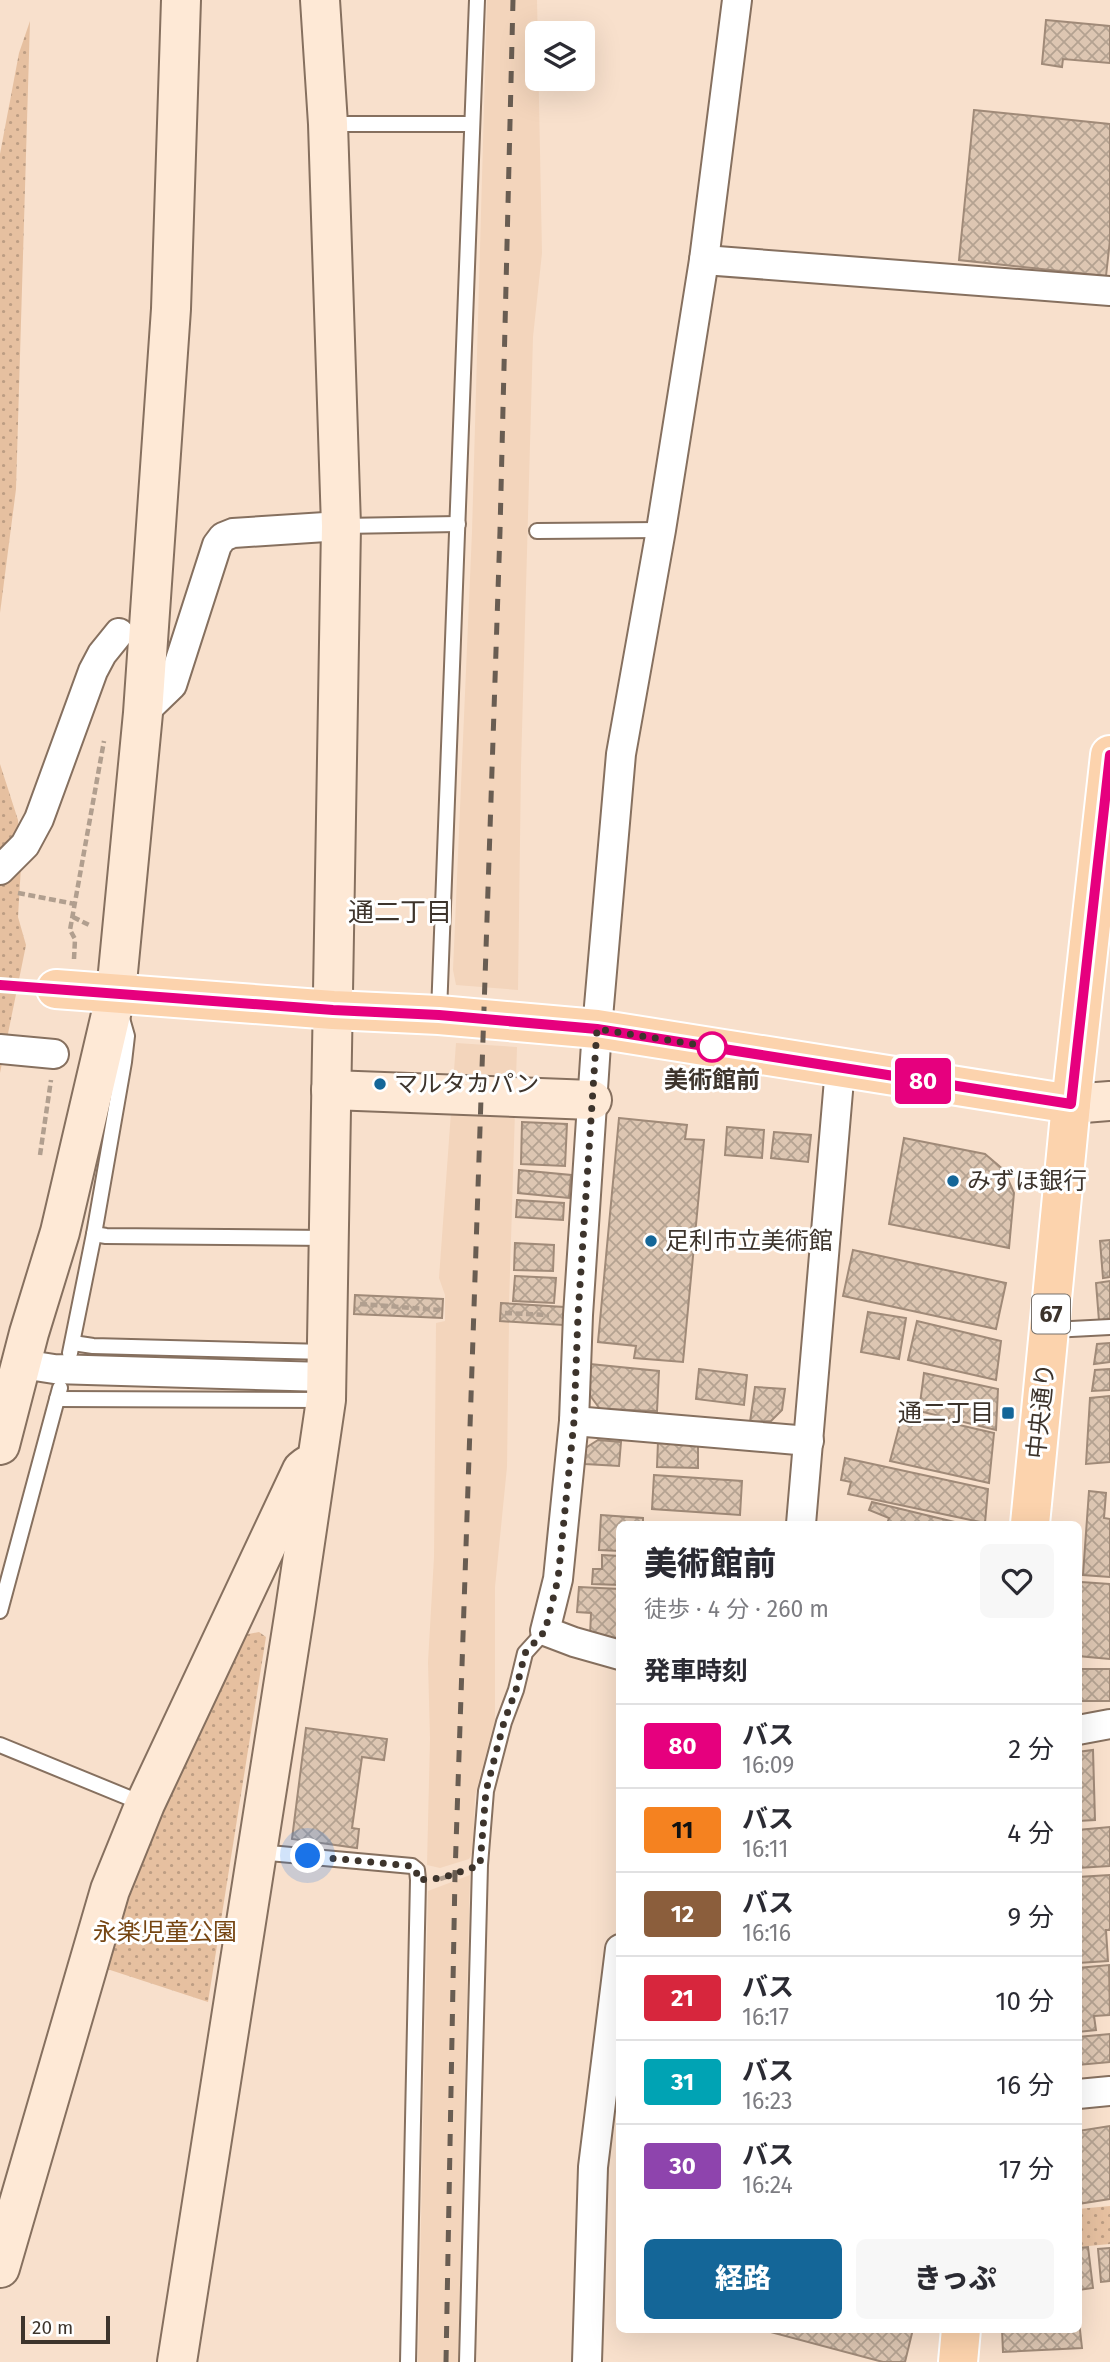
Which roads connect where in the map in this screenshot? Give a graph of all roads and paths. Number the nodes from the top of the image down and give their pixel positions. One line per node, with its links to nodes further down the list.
1 (181, 0): 14 (street)
2 (320, 0): 5 (street)
3 (477, 0): 6 (lane)
4 (737, 0): 7 (street)
5 (328, 124): 6 (lane); 10 (street)
6 (471, 124): 9 (lane)
7 (704, 260): 8 (street); 11 (street)
8 (1110, 291)
9 (458, 524): 10 (lane); 27 (lane)
10 (341, 526): 14 (street); 26 (street)
11 (661, 530): 12 (lane); 28 (street)
12 (537, 531)
13 (119, 633): 18 (street)
14 (143, 713): 25 (street)
15 (104, 739): 20 (path)
16 (1110, 755): 17 (main road, 中央通り / 67)
17 (1106, 825): 35 (main road, 中央通り / 67)
18 (0, 870)
19 (20, 894): 20 (path)
20 (75, 904): 21 (path)
21 (73, 917): 22 (path); 23 (path)
22 (91, 926)
23 (76, 951)
24 (56, 989): 25 (main road)
25 (116, 993): 26 (main road); 36 (lane); 44 (street)
26 (333, 1010): 27 (main road); 32 (street)
27 (439, 1015): 28 (main road)
28 (597, 1029): 31 (main road); 33 (street)
29 (11, 1050): 30 (street)
30 (54, 1054)
31 (840, 1068): 35 (main road); 47 (street)
32 (331, 1090): 33 (street); 37 (street)
33 (592, 1100): 46 (street)
34 (1110, 1101): 35 (street)
35 (1071, 1104): 43 (main road, 中央通り / 67)
36 (94, 1234): 37 (lane); 45 (lane)
37 (329, 1238): 45 (street)
38 (357, 1304): 39 (path)
39 (440, 1310)
40 (505, 1313): 41 (path)
41 (551, 1315)
42 (1110, 1327): 43 (lane)
43 (1049, 1330): 51 (main road, 中央通り / 67)
44 (22, 1364): 45 (street); 48 (street)
45 (326, 1376): 49 (street); 54 (lane)
46 (574, 1421): 47 (street); 55 (street)
47 (809, 1441): 50 (street)
48 (0, 1445)
49 (319, 1455): 52 (street); 53 (street)
50 (801, 1521)
51 (1030, 1521)
52 (244, 1597): 53 (street); 60 (street)
53 (295, 1610): 61 (street)
54 (0, 1611)
55 (545, 1631): 56 (street); 62 (lane)
56 (616, 1654)
57 (1110, 1724): 58 (street)
58 (1082, 1729)
59 (0, 1745): 60 (lane)
60 (145, 1804): 67 (street)
61 (256, 1852): 63 (lane); 69 (street)
62 (480, 1865): 63 (path); 71 (lane)
63 (418, 1880): 70 (lane)
64 (616, 1982): 72 (street)
65 (1110, 2091): 66 (street)
66 (1082, 2094)
67 (0, 2268)
68 (961, 2333): 73 (main road)
69 (177, 2362)
70 (408, 2362)
71 (467, 2362)
72 (587, 2362)
73 (958, 2362)

